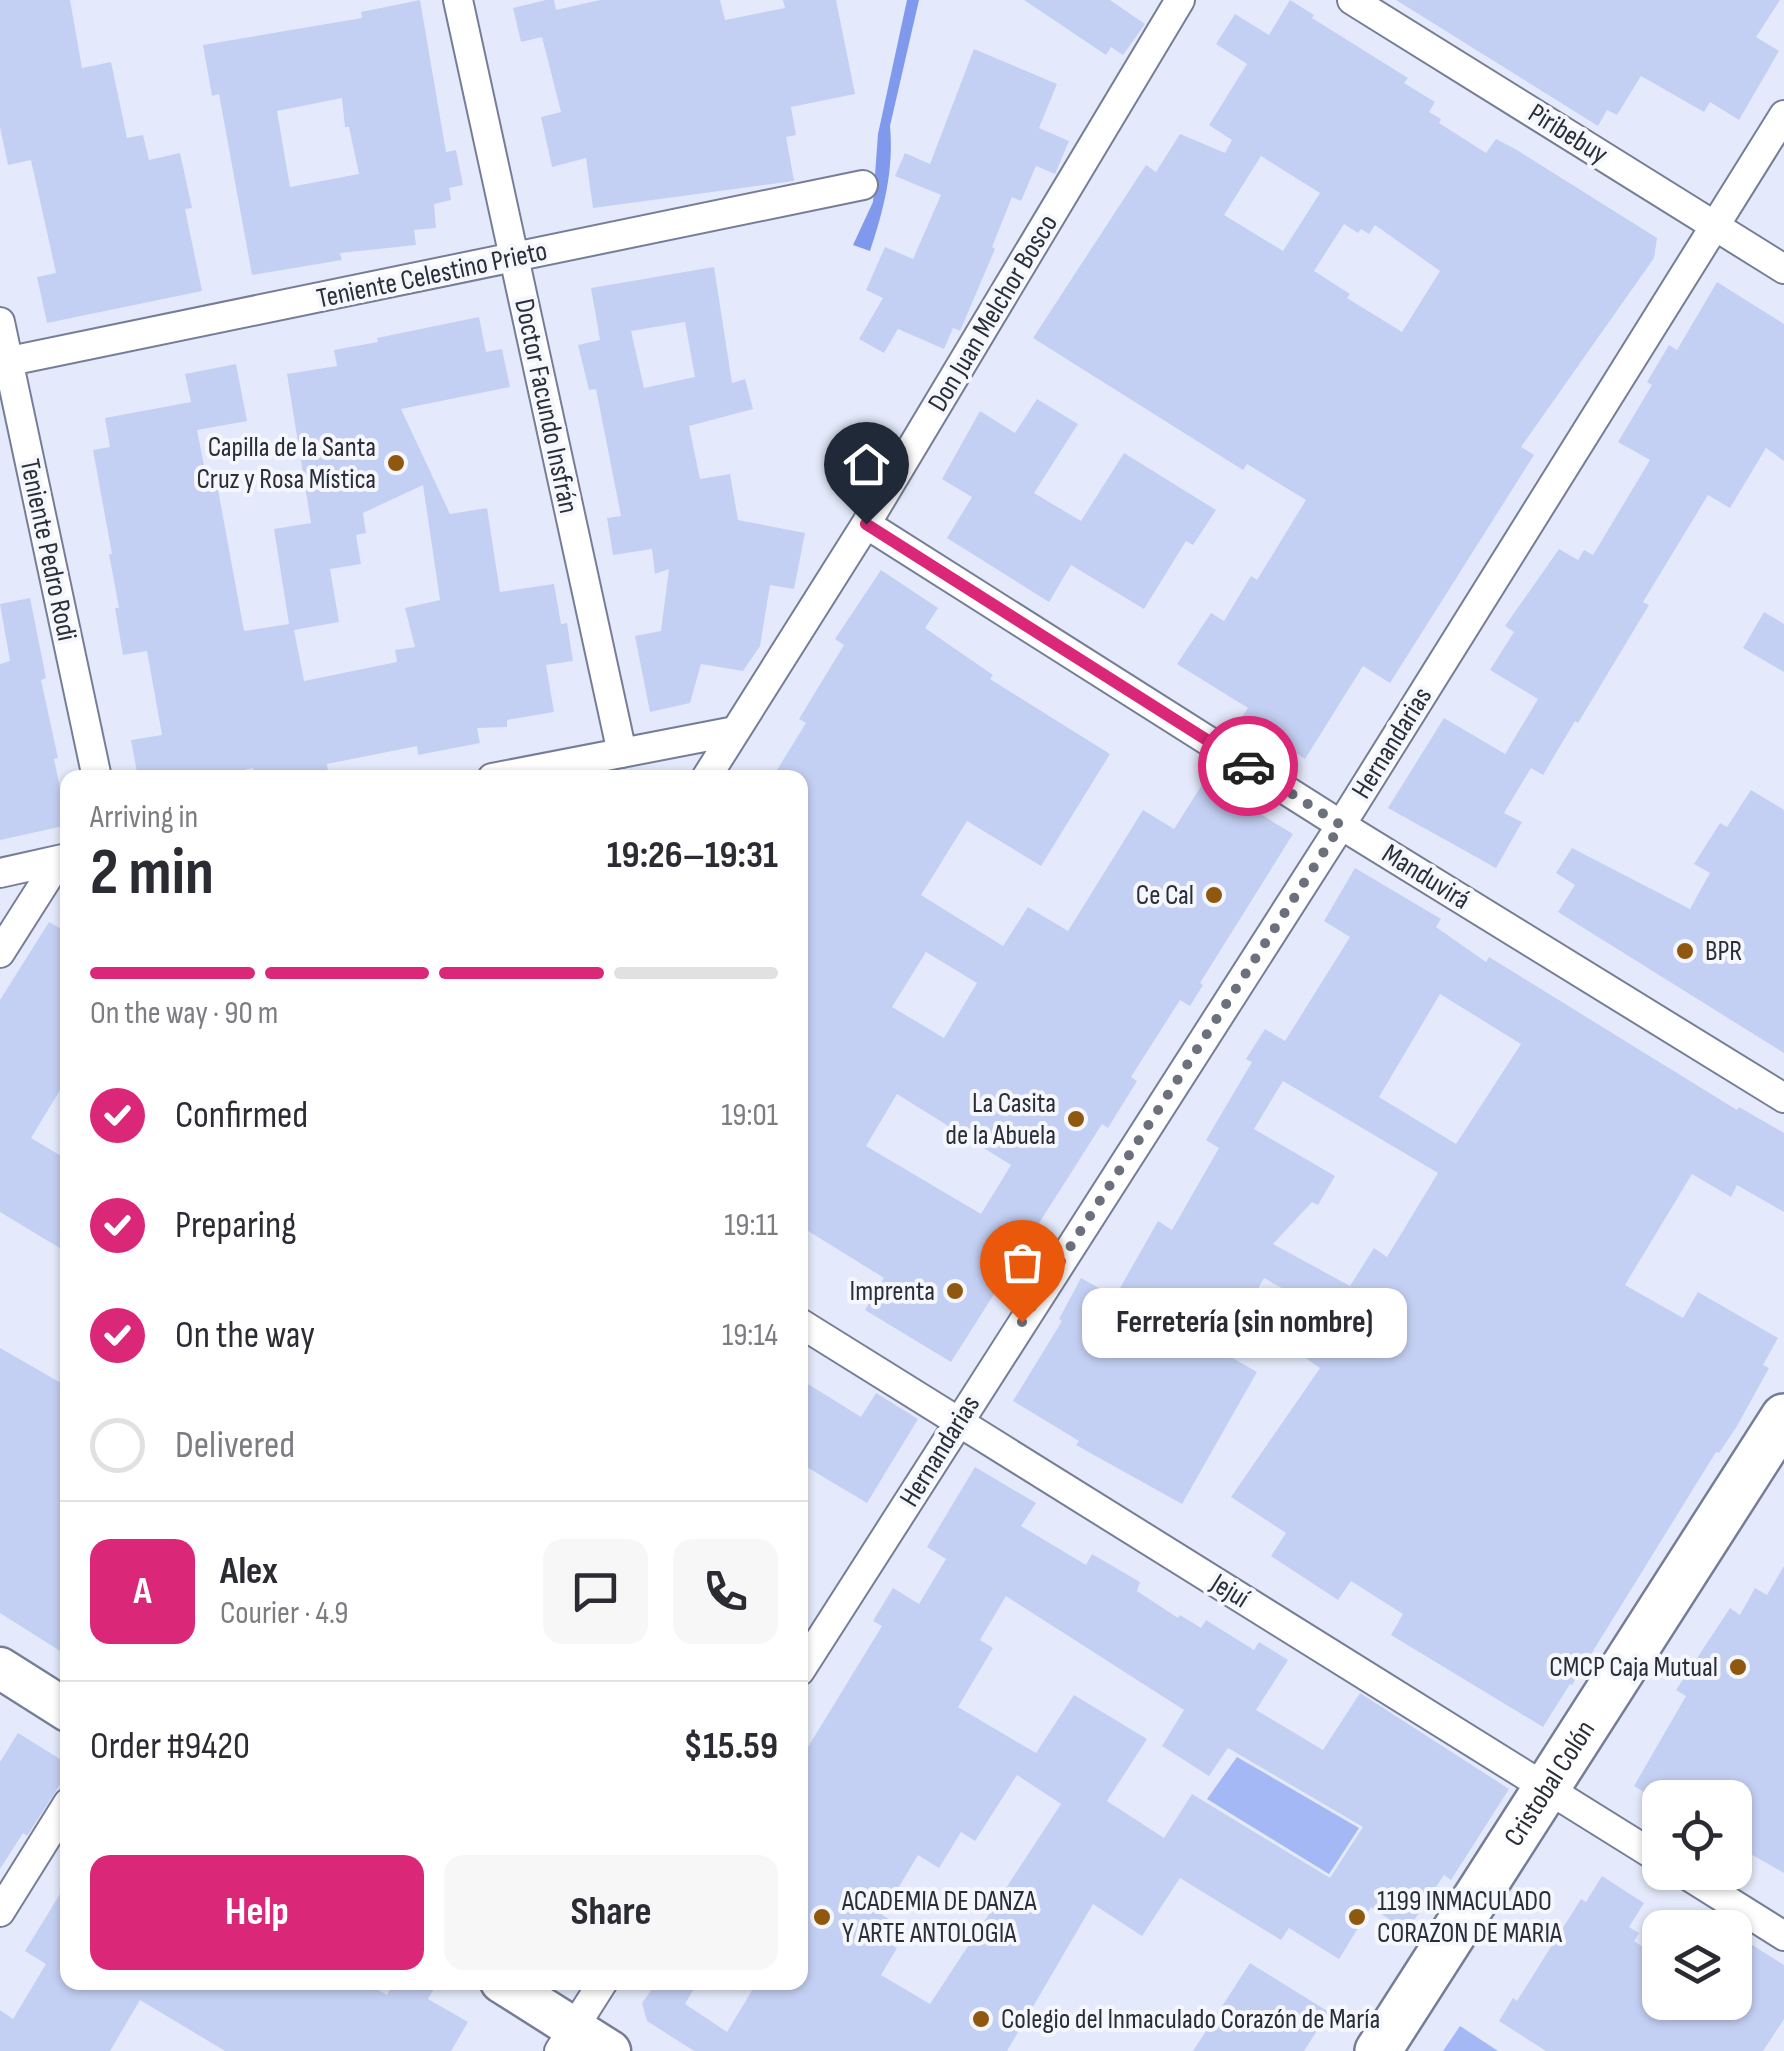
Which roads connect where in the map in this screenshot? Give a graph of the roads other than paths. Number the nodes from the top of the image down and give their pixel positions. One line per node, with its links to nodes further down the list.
1 (458, 0): 7 (street, Doctor Facundo Insfrán)
2 (1180, 0): 11 (street, Don Juan Melchor Bosco)
3 (1352, 0): 6 (street, Piribebuy)
4 (1784, 115): 6 (street, Hernandarias)
5 (863, 185): 7 (street, Teniente Celestino Prieto)
6 (1714, 225): 8 (street, Piribebuy); 17 (street, Hernandarias)
7 (513, 258): 10 (street, Teniente Celestino Prieto); 13 (street, Doctor Facundo Insfrán)
8 (1784, 270)
9 (0, 322): 10 (street, Teniente Pedro Rodi)
10 (4, 362): 14 (street, Teniente Pedro Rodi)
11 (866, 524): 12 (street, Don Juan Melchor Bosco); 17 (street, Manduvirá)
12 (735, 731): 13 (street); 16 (street, Don Juan Melchor Bosco)
13 (622, 753): 15 (street)
14 (95, 770)
15 (534, 770)
16 (711, 770)
17 (1341, 825): 22 (street, Manduvirá); 25 (street, Hernandarias)
18 (60, 862): 20 (street)
19 (60, 868): 21 (street)
20 (0, 873)
21 (0, 953)
22 (1784, 1098)
23 (808, 1327): 25 (street, Jejuí)
24 (1784, 1417): 29 (main road, Cristobal Colón)
25 (958, 1421): 26 (street, Hernandarias); 29 (street, Jejuí)
26 (808, 1658)
27 (0, 1668): 28 (street)
28 (60, 1705)
29 (1544, 1787): 31 (street, Jejuí); 39 (main road, Cristobal Colón)
30 (60, 1817): 33 (street)
31 (1642, 1848)
32 (1711, 1890): 34 (street)
33 (0, 1912)
34 (1784, 1936)
35 (509, 1990): 37 (street)
36 (597, 1990): 37 (street)
37 (566, 2040): 38 (street)
38 (610, 2051)
39 (1378, 2051)

